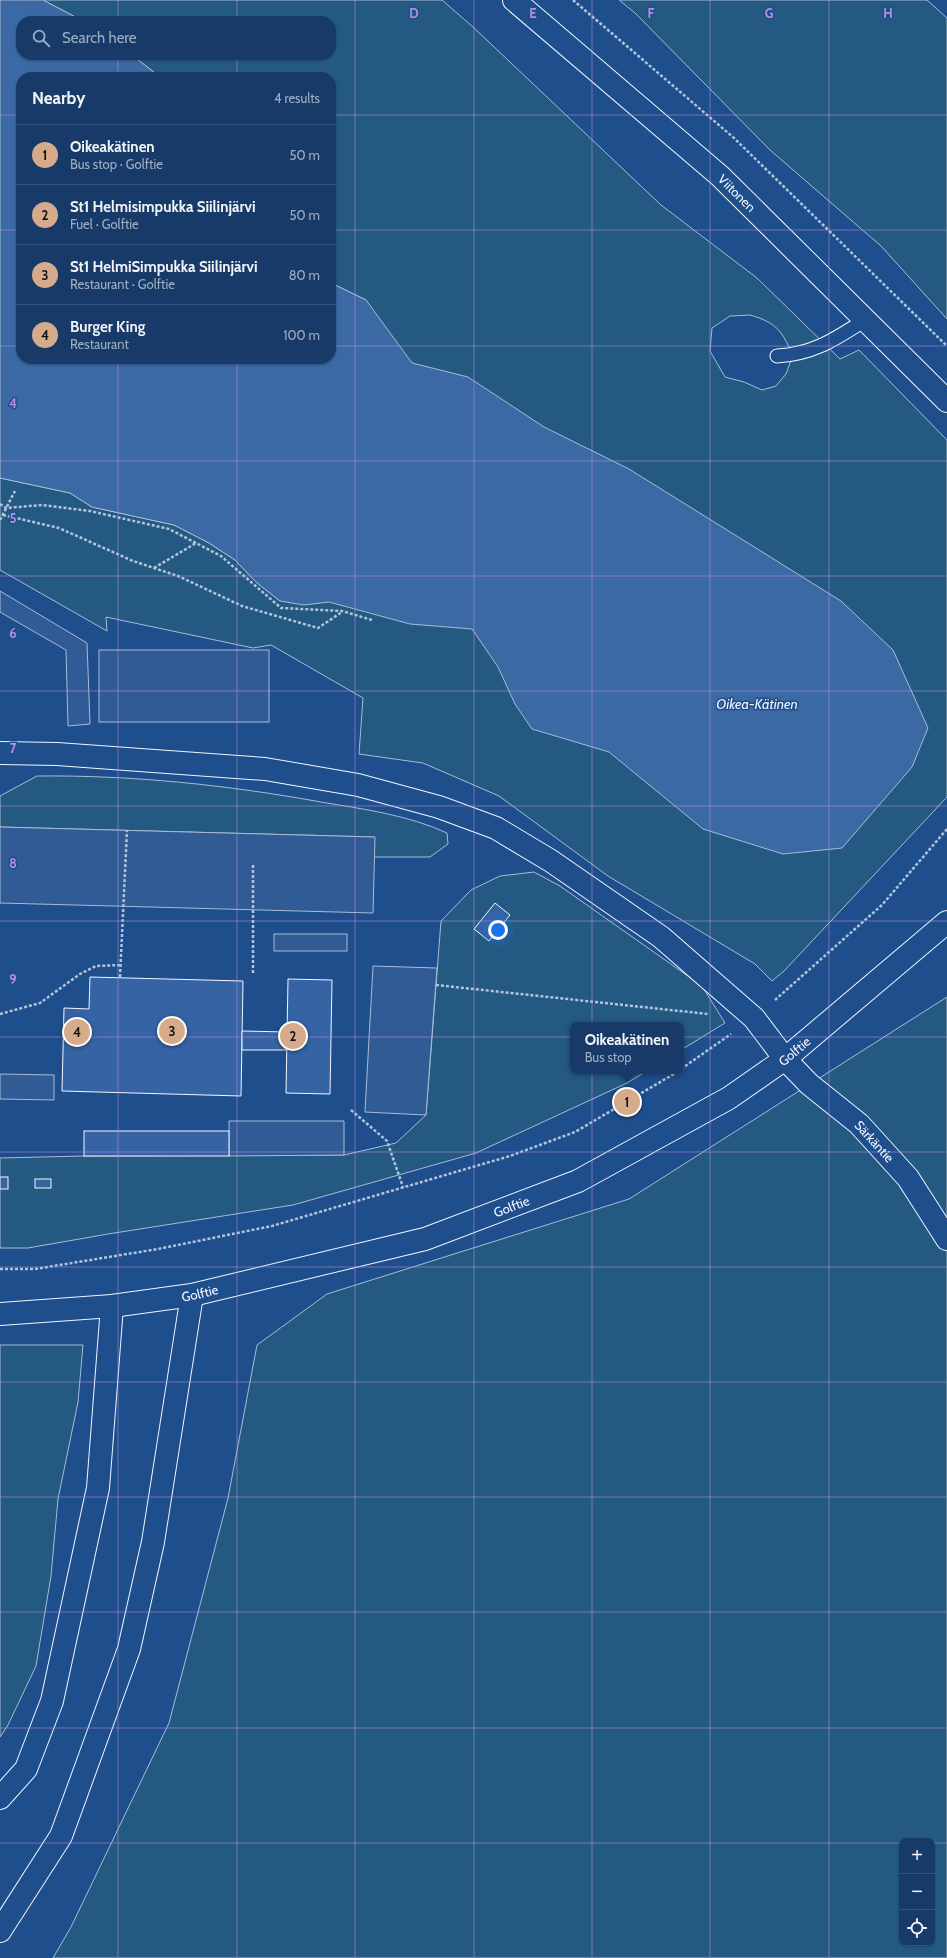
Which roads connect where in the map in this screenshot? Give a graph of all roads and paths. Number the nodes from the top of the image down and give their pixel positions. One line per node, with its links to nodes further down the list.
1 (514, 0): 3 (main road, Viitonen)
2 (573, 0): 4 (path)
3 (865, 320): 5 (lane); 6 (main road, Viitonen)
4 (947, 346)
5 (777, 356)
6 (947, 401)
7 (15, 491): 9 (path)
8 (0, 504): 9 (path)
9 (6, 508): 10 (path); 12 (path)
10 (3, 515): 11 (path); 13 (path)
11 (0, 520)
12 (197, 543): 13 (path); 14 (path)
13 (154, 568): 14 (path)
14 (342, 611): 15 (path)
15 (372, 620)
16 (0, 753): 27 (main road, Särkäntie)
17 (947, 829): 27 (path)
18 (127, 830): 21 (path)
19 (253, 865): 22 (path)
20 (947, 922): 28 (main road, Golftie)
21 (121, 964): 23 (path); 25 (path)
22 (253, 973)
23 (120, 977)
24 (436, 985): 26 (path)
25 (0, 1014)
26 (714, 1014)
27 (754, 1018): 28 (main road, Särkäntie); 29 (path)
28 (785, 1058): 33 (main road, Särkäntie); 35 (main road, Golftie)
29 (684, 1067)
30 (673, 1074): 32 (path)
31 (351, 1110): 32 (path)
32 (403, 1187): 34 (path)
33 (947, 1239)
34 (0, 1269)
35 (192, 1296): 36 (main road, Golftie); 39 (main road)
36 (112, 1306): 37 (main road, Golftie); 38 (main road)
37 (0, 1314)
38 (0, 1798)
39 (0, 1931)

